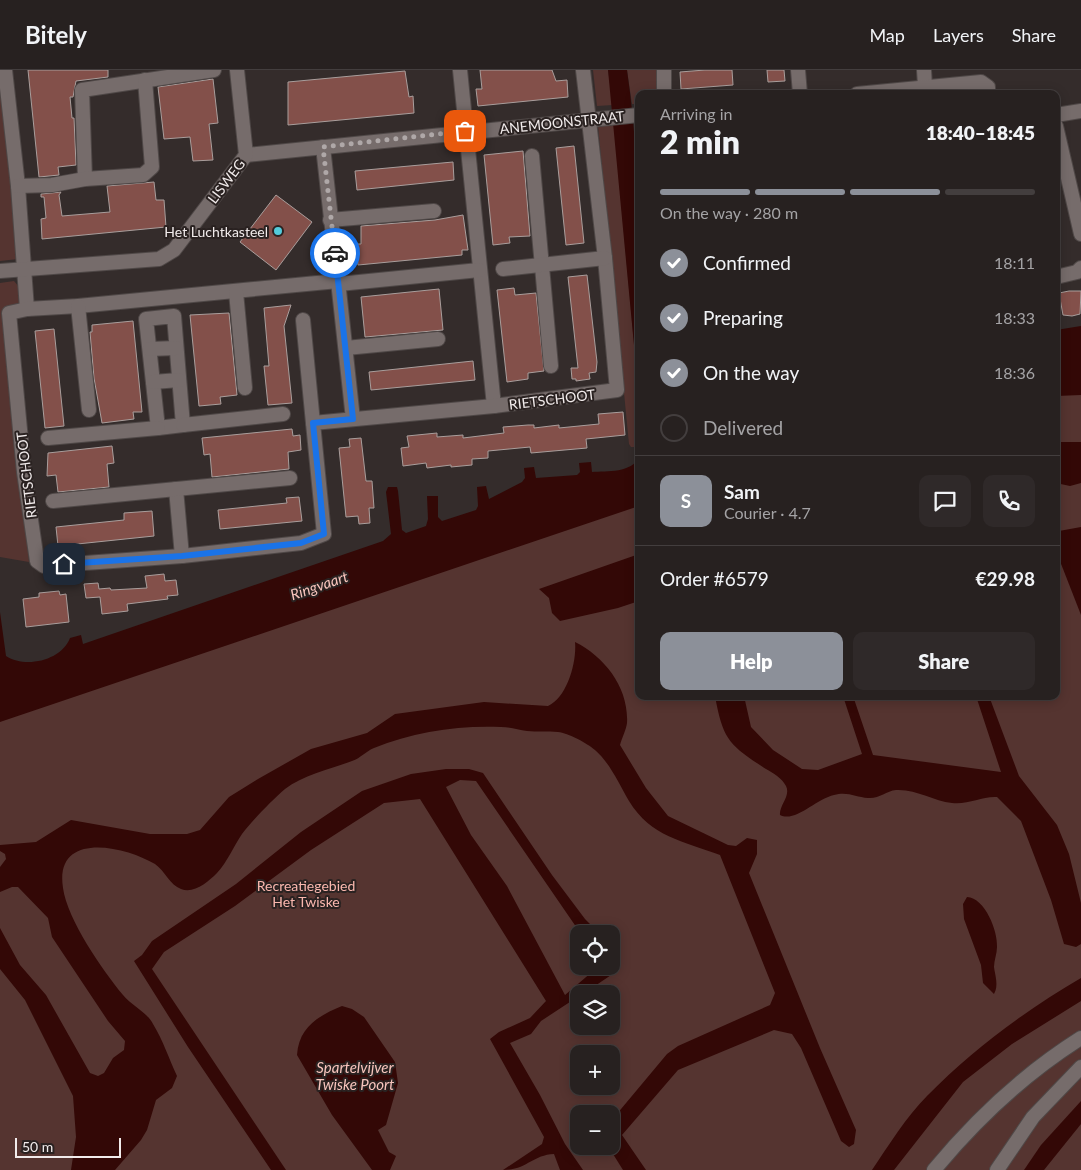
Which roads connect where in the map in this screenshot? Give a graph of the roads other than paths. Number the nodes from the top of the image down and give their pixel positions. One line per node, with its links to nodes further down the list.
1 (5, 70): 25 (street)
2 (214, 70): 9 (street)
3 (238, 70): 22 (street, LISWEG)
4 (460, 70): 19 (street)
5 (583, 70): 18 (street, RIETSCHOOT)
6 (664, 70): 12 (street)
7 (798, 70): 13 (street)
8 (924, 70): 10 (street)
9 (145, 80): 24 (street); 24 (street)
10 (931, 86): 11 (street); 14 (street)
11 (985, 88)
12 (664, 90)
13 (800, 90)
14 (894, 90)
15 (1081, 111): 17 (street)
16 (635, 114): 18 (street, ANEMOONSTRAAT)
17 (1060, 114)
18 (595, 119): 19 (street, ANEMOONSTRAAT); 29 (street, RIETSCHOOT)
19 (465, 131): 21 (street, ANEMOONSTRAAT); 34 (street)
20 (1060, 143): 28 (street)
21 (323, 147): 22 (street, ANEMOONSTRAAT); 27 (street)
22 (246, 155): 31 (street, LISWEG)
23 (532, 156): 30 (street)
24 (85, 179): 25 (street)
25 (18, 186): 31 (street)
26 (434, 211): 27 (street)
27 (330, 220): 37 (street)
28 (1081, 234)
29 (606, 258): 30 (street); 50 (street, RIETSCHOOT)
30 (541, 264): 33 (street); 46 (street)
31 (25, 268): 35 (street, LISWEG); 40 (street)
32 (1081, 268): 36 (street)
33 (503, 269)
34 (479, 270): 37 (street, RIETSCHOOT); 50 (street)
35 (0, 271)
36 (1060, 276)
37 (338, 283): 38 (street, RIETSCHOOT); 44 (street)
38 (236, 292): 39 (street, RIETSCHOOT); 49 (street)
39 (78, 306): 40 (street, RIETSCHOOT); 51 (street)
40 (27, 309): 61 (street, RIETSCHOOT)
41 (303, 320): 54 (street, RIETSCHOOT)
42 (438, 339): 44 (street)
43 (176, 348): 45 (street); 45 (street); 47 (street)
44 (346, 348): 53 (street)
45 (150, 349): 48 (street)
46 (551, 366)
47 (179, 380): 48 (street); 55 (street)
48 (153, 382): 56 (street)
49 (245, 388)
50 (494, 406): 53 (street, RIETSCHOOT)
51 (89, 410)
52 (283, 414): 55 (street)
53 (353, 419): 54 (street, RIETSCHOOT)
54 (313, 423): 61 (street, RIETSCHOOT)
55 (184, 425): 56 (street)
56 (158, 428): 57 (street)
57 (48, 438)
58 (290, 478): 59 (street, RIETSCHOOT)
59 (176, 489): 60 (street, RIETSCHOOT); 61 (street)
60 (53, 501)
61 (182, 556)
62 (1081, 1038): 64 (street)
63 (1081, 1067): 65 (street)
64 (934, 1170)
65 (997, 1170)

